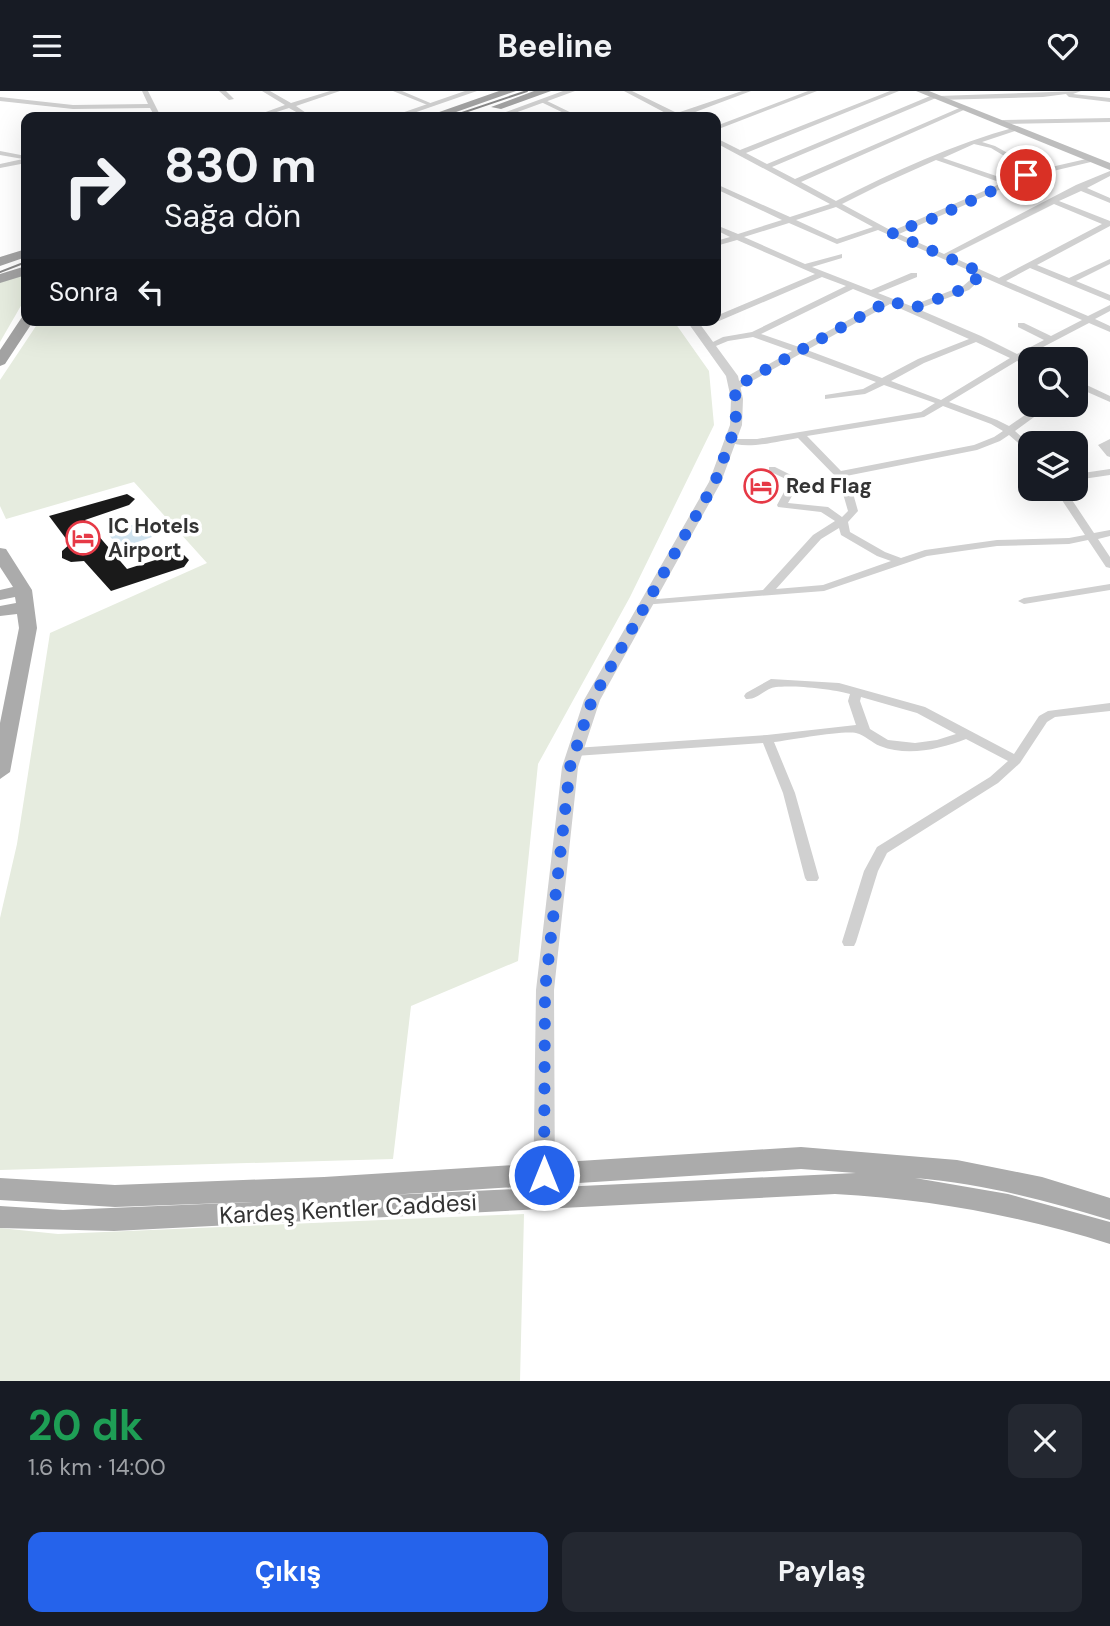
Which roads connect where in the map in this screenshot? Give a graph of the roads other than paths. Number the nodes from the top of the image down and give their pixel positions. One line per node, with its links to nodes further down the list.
1 (145, 91): 23 (street)
2 (222, 91): 21 (street)
3 (265, 91): 24 (street)
4 (337, 91): 24 (street)
5 (396, 91): 26 (street)
6 (473, 91): 26 (street)
7 (497, 91): 30 (highway)
8 (510, 91): 26 (highway)
9 (559, 91): 32 (highway)
10 (571, 91): 18 (street)
11 (627, 91): 35 (street)
12 (748, 91): 36 (street)
13 (814, 91): 39 (street)
14 (896, 91): 46 (street)
15 (921, 91): 19 (main road)
16 (1078, 91): 17 (street)
17 (1065, 94): 19 (street); 22 (street)
18 (544, 96): 31 (highway); 33 (street); 34 (street)
19 (937, 97): 25 (main road); 52 (street)
20 (0, 99): 23 (street)
21 (231, 99)
22 (1110, 100)
23 (152, 106): 27 (street)
24 (288, 107): 28 (street); 29 (street)
25 (964, 108): 38 (main road); 56 (street)
26 (431, 111)
27 (154, 112)
28 (271, 112)
29 (298, 112)
30 (434, 112)
31 (486, 112)
32 (499, 112)
33 (507, 112)
34 (569, 112)
35 (670, 112)
36 (689, 112)
37 (1110, 120): 38 (street)
38 (1000, 123): 40 (main road)
39 (721, 126)
40 (1016, 129): 41 (street); 49 (main road)
41 (973, 142): 47 (street); 54 (street)
42 (721, 143): 43 (street)
43 (731, 148): 44 (street); 46 (street)
44 (721, 151)
45 (0, 153): 48 (street)
46 (739, 153): 52 (street)
47 (937, 158): 57 (street); 62 (street)
48 (21, 159)
49 (1091, 159): 53 (main road); 54 (street)
50 (21, 161): 51 (street)
51 (0, 166)
52 (766, 167): 56 (street)
53 (1110, 167)
54 (1037, 172): 57 (street)
55 (1110, 173): 58 (street)
56 (795, 182): 62 (street)
57 (1007, 182): 67 (street)
58 (1079, 187): 60 (street); 61 (street)
59 (721, 188): 63 (street)
60 (1052, 201): 64 (street); 74 (street)
61 (1110, 201)
62 (837, 204): 63 (street); 65 (street)
63 (788, 219): 65 (street); 68 (street)
64 (1109, 224): 77 (street)
65 (879, 226): 67 (street)
66 (721, 230): 68 (street)
67 (892, 233): 74 (street)
68 (735, 238): 69 (street); 78 (street)
69 (721, 242)
70 (21, 248): 71 (highway)
71 (0, 253)
72 (21, 255): 76 (highway)
73 (839, 256): 78 (street)
74 (943, 257): 80 (street)
75 (1110, 261): 85 (street)
76 (0, 262)
77 (1033, 266): 84 (street); 85 (street)
78 (804, 267): 81 (street)
79 (21, 272): 83 (highway)
80 (983, 273): 84 (street); 90 (street)
81 (822, 274): 86 (street); 92 (street)
82 (914, 275): 87 (street)
83 (0, 279)
84 (1001, 280): 93 (street)
85 (1069, 281): 88 (street)
86 (853, 286): 87 (street); 98 (street)
87 (871, 293): 89 (street)
88 (1110, 298)
89 (890, 300): 90 (street); 102 (street)
90 (911, 309): 99 (street)
91 (1110, 309): 93 (street)
92 (721, 317)
93 (1088, 318): 97 (street); 100 (street)
94 (1021, 325): 100 (street)
95 (23, 326): 104 (highway)
96 (695, 326): 101 (street)
97 (1110, 329)
98 (754, 334): 101 (street); 102 (street)
99 (978, 338): 103 (street); 105 (street)
100 (1052, 340): 103 (street)
101 (711, 345): 106 (street)
102 (799, 352): 105 (street); 106 (street)
103 (1016, 358): 110 (street)
104 (0, 361)
105 (883, 382): 108 (street); 110 (street)
106 (735, 387): 115 (street)
107 (1088, 388): 109 (street)
108 (828, 397)
109 (1110, 399)
110 (940, 403): 112 (street); 113 (street)
111 (1030, 417): 112 (street)
112 (1010, 431): 114 (street); 120 (street)
113 (800, 435): 115 (street); 120 (street)
114 (1018, 439)
115 (732, 441): 134 (street)
116 (1110, 442): 117 (street)
117 (1110, 454)
118 (772, 469): 123 (street)
119 (1110, 472): 121 (street)
120 (839, 474): 123 (street)
121 (1088, 475)
122 (1067, 501): 125 (street)
123 (843, 521): 127 (street); 131 (street)
124 (1110, 533): 125 (street)
125 (1091, 537): 127 (street); 128 (street)
126 (0, 553): 130 (main road)
127 (901, 561): 131 (street)
128 (1110, 565)
129 (1110, 587): 133 (street)
130 (23, 590): 132 (main road); 136 (main road)
131 (766, 593): 134 (street)
132 (0, 595)
133 (1024, 601)
134 (646, 603): 143 (street)
135 (0, 611): 136 (main road)
136 (27, 611): 145 (main road)
137 (856, 692): 138 (street); 140 (street); 141 (street)
138 (750, 696)
139 (1110, 707): 144 (street)
140 (864, 730): 141 (street); 142 (street)
141 (967, 734): 144 (street)
142 (766, 739): 143 (street); 146 (street)
143 (575, 752): 148 (street)
144 (1016, 760): 147 (street)
145 (0, 772)
146 (812, 878)
147 (849, 942)
148 (544, 1187): 149 (main road, Kardeş Kentler Caddesi); 150 (main road, Kardeş Kentler Caddesi); 151 (main road, Kardeş Kentler Caddesi); 152 (main road, Kardeş Kentler Caddesi)
149 (0, 1189)
150 (1110, 1209)
151 (0, 1217)
152 (1110, 1233)

